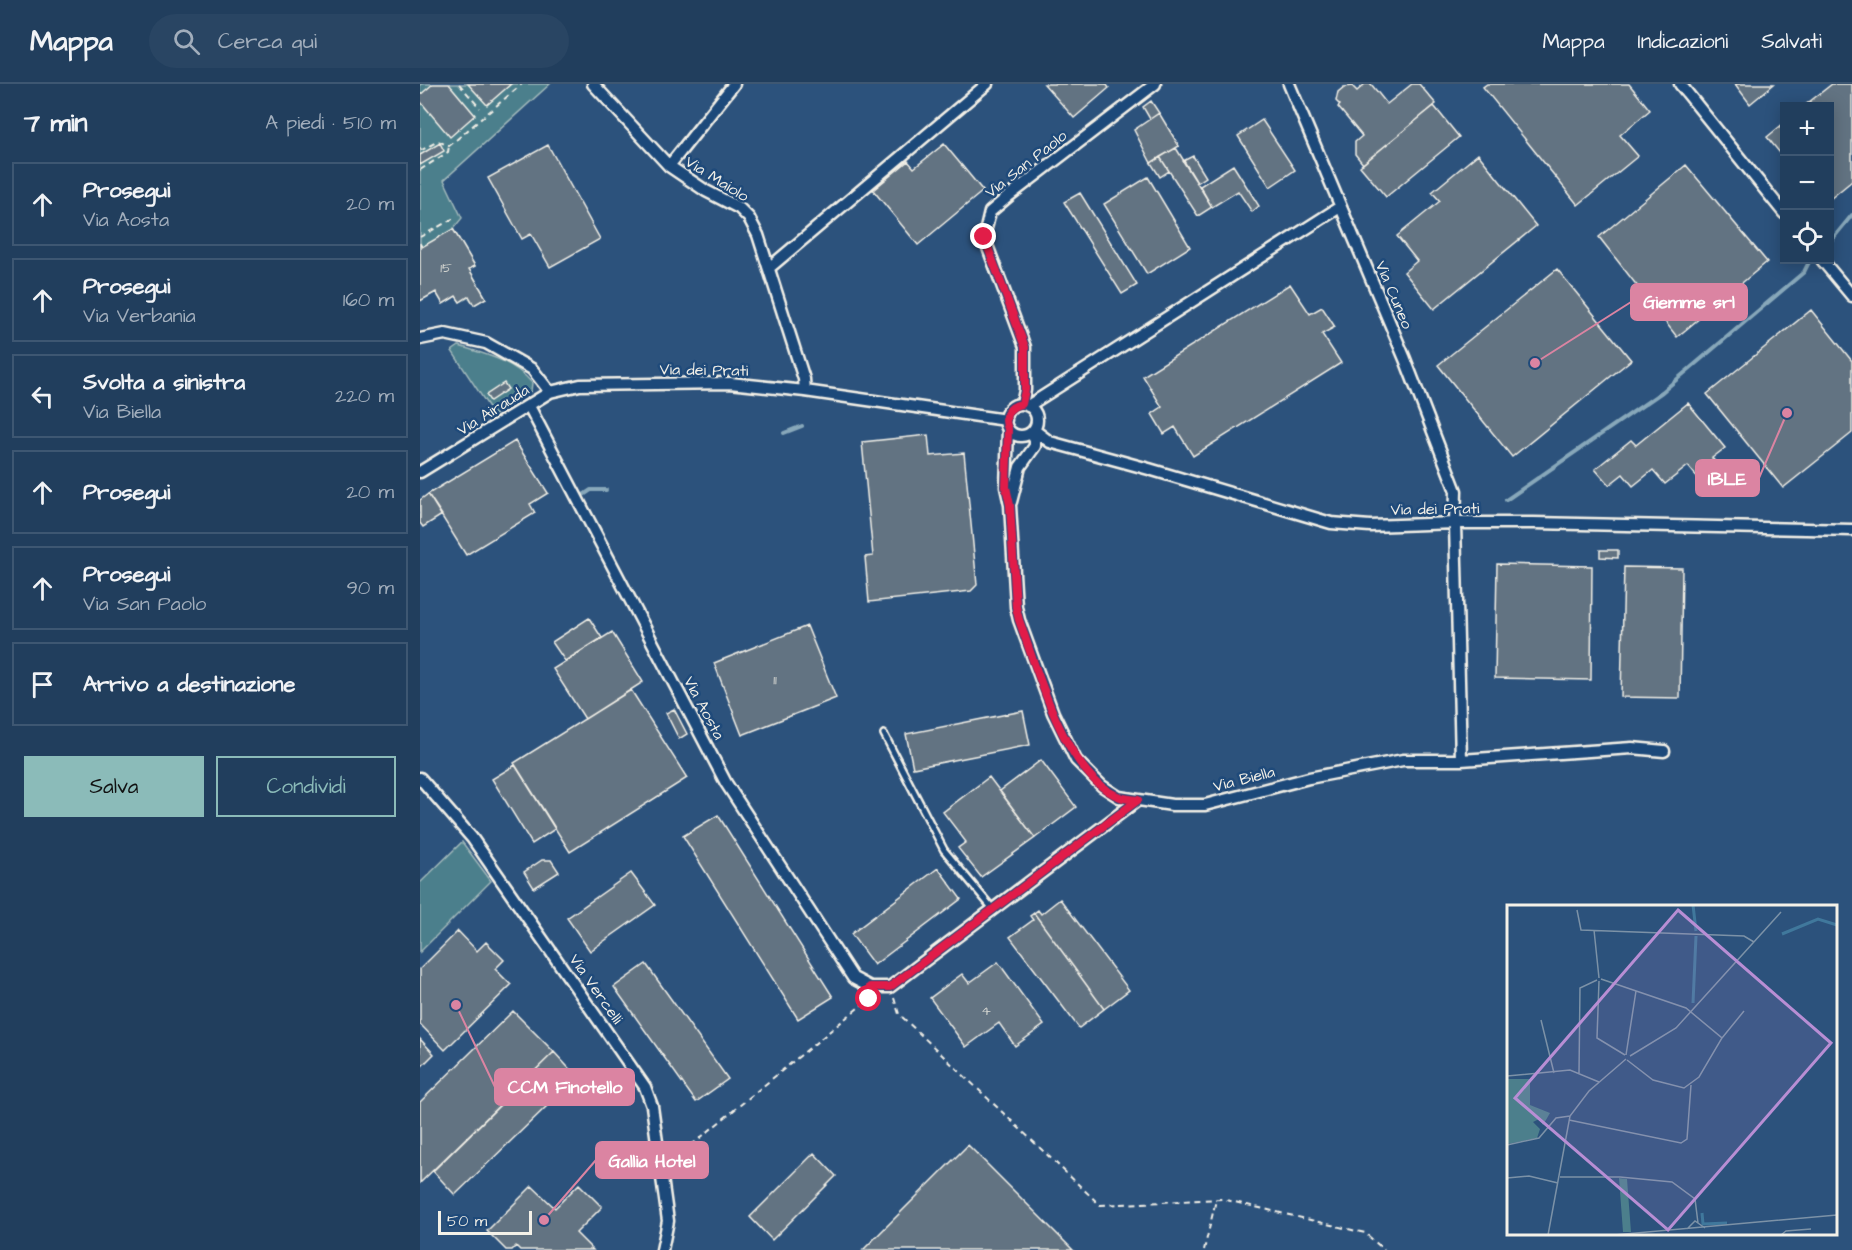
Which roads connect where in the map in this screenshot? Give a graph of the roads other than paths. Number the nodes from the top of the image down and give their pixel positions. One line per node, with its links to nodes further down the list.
1 (593, 84): 7 (street, Via Maiolo)
2 (734, 84): 7 (street)
3 (987, 84): 11 (street)
4 (1155, 84): 16 (street, Via San Paolo)
5 (1288, 84): 8 (street, Via Cuneo)
6 (1680, 84): 9 (street)
7 (669, 166): 11 (street, Via Maiolo)
8 (1340, 207): 16 (street); 22 (street, Via Cuneo)
9 (1783, 210)
10 (1825, 264): 12 (street)
11 (769, 268): 15 (street, Via Maiolo)
12 (1852, 296)
13 (420, 339): 14 (street)
14 (550, 392): 15 (street, Via dei Prati); 17 (street, Via Airauda)
15 (805, 392): 18 (street, Via dei Prati)
16 (1025, 405): 18 (street); 19 (street)
17 (529, 406): 20 (street, Via Airauda); 29 (street, Via Aosta)
18 (1007, 425): 19 (street); 21 (street, Via Biella)
19 (1033, 431): 21 (street, Via Biella); 22 (street, Via dei Prati)
20 (420, 472)
21 (1010, 505): 28 (street, Via Biella)
22 (1455, 523): 23 (street, Via dei Prati); 26 (street)
23 (1852, 530)
24 (884, 734): 29 (lane)
25 (1664, 751): 26 (street, Via Biella)
26 (1461, 760): 28 (street, Via Biella)
27 (420, 778): 30 (street, Via Vercelli)
28 (1138, 800): 29 (street)
29 (993, 909)
30 (662, 1250)

